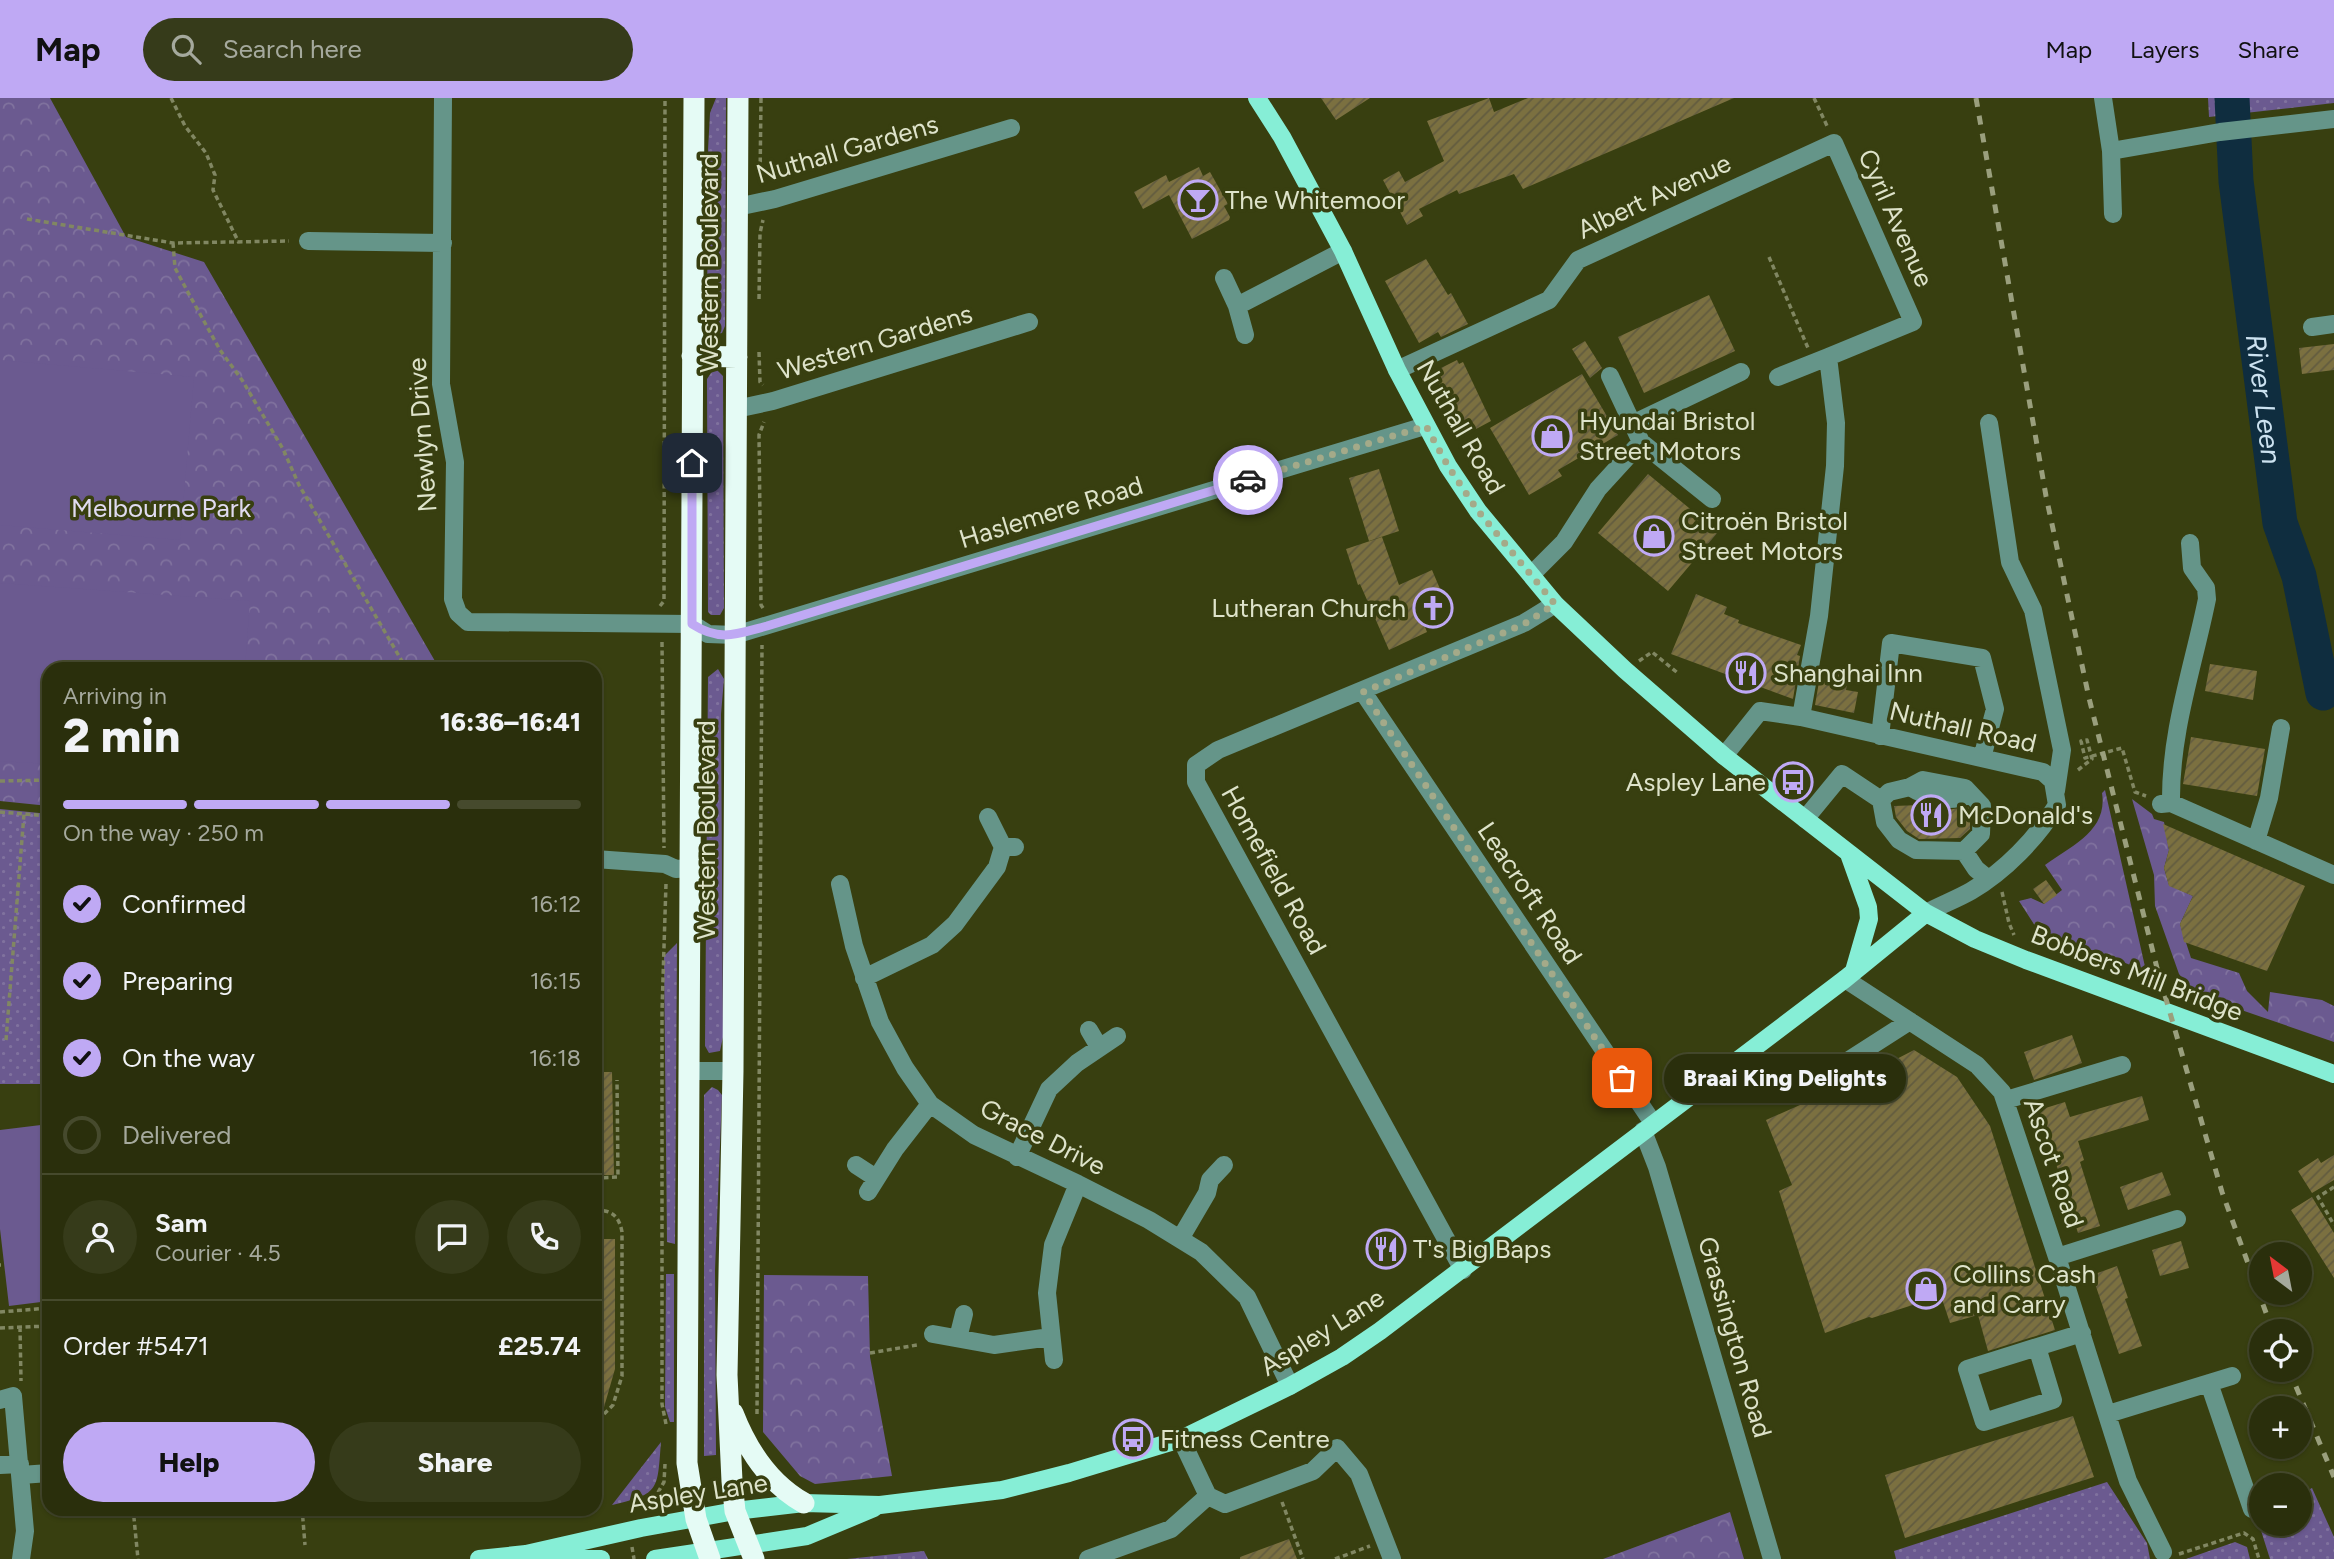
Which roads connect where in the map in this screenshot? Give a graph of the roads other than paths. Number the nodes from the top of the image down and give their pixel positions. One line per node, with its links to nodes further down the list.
1 (443, 98): 13 (street, Newlyn Drive)
2 (694, 98): 21 (highway, Western Boulevard)
3 (738, 98): 10 (highway, Western Boulevard)
4 (1257, 98): 14 (main road, Nuthall Road)
5 (2103, 98): 9 (street)
6 (2334, 119): 9 (street)
7 (1011, 128): 10 (street, Nuthall Gardens)
8 (1834, 143): 23 (street, Cyril Avenue); 24 (street, Albert Avenue)
9 (2111, 152): 11 (street)
10 (737, 207): 22 (highway, Western Boulevard)
11 (2113, 214)
12 (308, 241): 13 (street)
13 (443, 243): 37 (street, Newlyn Drive)
14 (1343, 251): 16 (street); 24 (main road, Nuthall Road)
15 (1224, 278): 16 (street)
16 (1237, 306): 20 (street)
17 (1029, 322): 28 (street, Western Gardens)
18 (2334, 324): 19 (street)
19 (2312, 327)
20 (1245, 335)
21 (692, 356): 22 (highway); 37 (highway, Western Boulevard)
22 (737, 357): 28 (highway, Western Boulevard)
23 (1821, 359): 27 (street); 40 (street)
24 (1397, 370): 31 (main road, Nuthall Road)
25 (1741, 372): 29 (street)
26 (1609, 376): 29 (street)
27 (1778, 377)
28 (736, 409): 38 (highway, Western Boulevard)
29 (1633, 423): 32 (street)
30 (1989, 423): 45 (street)
31 (1426, 426): 35 (main road, Nuthall Road); 38 (street, Haslemere Road)
32 (1641, 442): 33 (street); 35 (street)
33 (1712, 499)
34 (2190, 542): 49 (street)
35 (1532, 574): 36 (main road, Nuthall Road)
36 (1555, 604): 39 (street, Homefield Road); 43 (main road, Nuthall Road)
37 (692, 624): 38 (street, Haslemere Road); 53 (highway, Western Boulevard)
38 (735, 635): 66 (highway, Western Boulevard)
39 (1363, 692): 71 (street, Leacroft Road); 79 (street, Homefield Road)
40 (1801, 716): 42 (street, Nuthall Road); 43 (street, Nuthall Road)
41 (2281, 728): 49 (street)
42 (1880, 736): 44 (street, Nuthall Road); 44 (street)
43 (1724, 756): 48 (main road, Nuthall Road)
44 (1982, 758): 45 (street, Nuthall Road)
45 (2056, 790): 55 (street, Nuthall Road)
46 (1881, 800): 48 (street); 50 (street); 50 (street)
47 (988, 817): 59 (street)
48 (1805, 820): 51 (main road, Nuthall Road)
49 (2256, 841): 54 (street)
50 (1964, 851): 55 (street)
51 (1848, 853): 57 (main road, Nuthall Road); 58 (main road)
52 (602, 860): 53 (street)
53 (690, 868): 65 (highway, Western Boulevard)
54 (2334, 875)
55 (1992, 876): 57 (street, Nuthall Road)
56 (840, 884): 59 (street, Grace Drive)
57 (1926, 913): 58 (main road, Aspley Lane); 67 (main road, Bobbers Mill Bridge)
58 (1850, 975): 60 (street, Ascot Road); 71 (main road, Aspley Lane)
59 (864, 978): 70 (street, Grace Drive)
60 (1910, 1021): 68 (street); 69 (street, Ascot Road)
61 (1089, 1030): 63 (street)
62 (1116, 1036): 63 (street)
63 (1099, 1048): 72 (street)
64 (2122, 1065): 69 (street)
65 (689, 1071): 66 (street); 102 (highway, Western Boulevard)
66 (733, 1071): 91 (highway, Western Boulevard)
67 (2334, 1074)
68 (1807, 1087)
69 (2006, 1100): 78 (street, Ascot Road)
70 (930, 1104): 72 (street, Grace Drive); 73 (street)
71 (1648, 1127): 79 (main road, Aspley Lane); 113 (street, Grassington Road)
72 (1017, 1157): 75 (street, Grace Drive)
73 (856, 1165)
74 (1224, 1165): 77 (street)
75 (1078, 1184): 77 (street, Grace Drive); 83 (street)
76 (2177, 1219): 78 (street)
77 (1180, 1239): 89 (street, Grace Drive)
78 (2057, 1257): 81 (street, Ascot Road)
79 (1462, 1270): 89 (main road, Aspley Lane)
80 (964, 1314): 84 (street)
81 (2082, 1333): 85 (street); 92 (street, Ascot Road)
82 (933, 1334): 84 (street)
83 (1050, 1337): 84 (street); 86 (street)
84 (958, 1338)
85 (2037, 1347): 85 (street)
86 (1054, 1360)
87 (2232, 1376): 88 (street)
88 (2209, 1383): 92 (street); 98 (street)
89 (1290, 1387): 93 (main road, Aspley Lane)
90 (0, 1399): 95 (street)
91 (728, 1402): 99 (highway); 101 (highway, Western Boulevard)
92 (2108, 1414): 104 (street, Ascot Road)
93 (1181, 1439): 97 (street); 100 (main road, Aspley Lane)
94 (0, 1465): 95 (street)
95 (21, 1470): 96 (street); 107 (street)
96 (42, 1472)
97 (1208, 1496): 111 (street); 112 (street)
98 (2249, 1500)
99 (804, 1503): 100 (main road, Aspley Lane); 101 (main road, Aspley Lane)
100 (880, 1506): 103 (main road, Aspley Lane)
101 (735, 1511): 102 (main road, Aspley Lane); 103 (highway, Western Boulevard)
102 (696, 1519): 105 (main road, Aspley Lane); 106 (highway, Western Boulevard)
103 (750, 1552): 106 (main road, Aspley Lane)
104 (2163, 1552)
105 (526, 1554): 108 (main road, Aspley Lane); 109 (main road, Aspley Lane)
106 (709, 1556): 110 (main road, Aspley Lane)
107 (21, 1559)
108 (479, 1559)
109 (601, 1559)
110 (655, 1559)
111 (1088, 1559)
112 (1392, 1559)
113 (1772, 1559)

